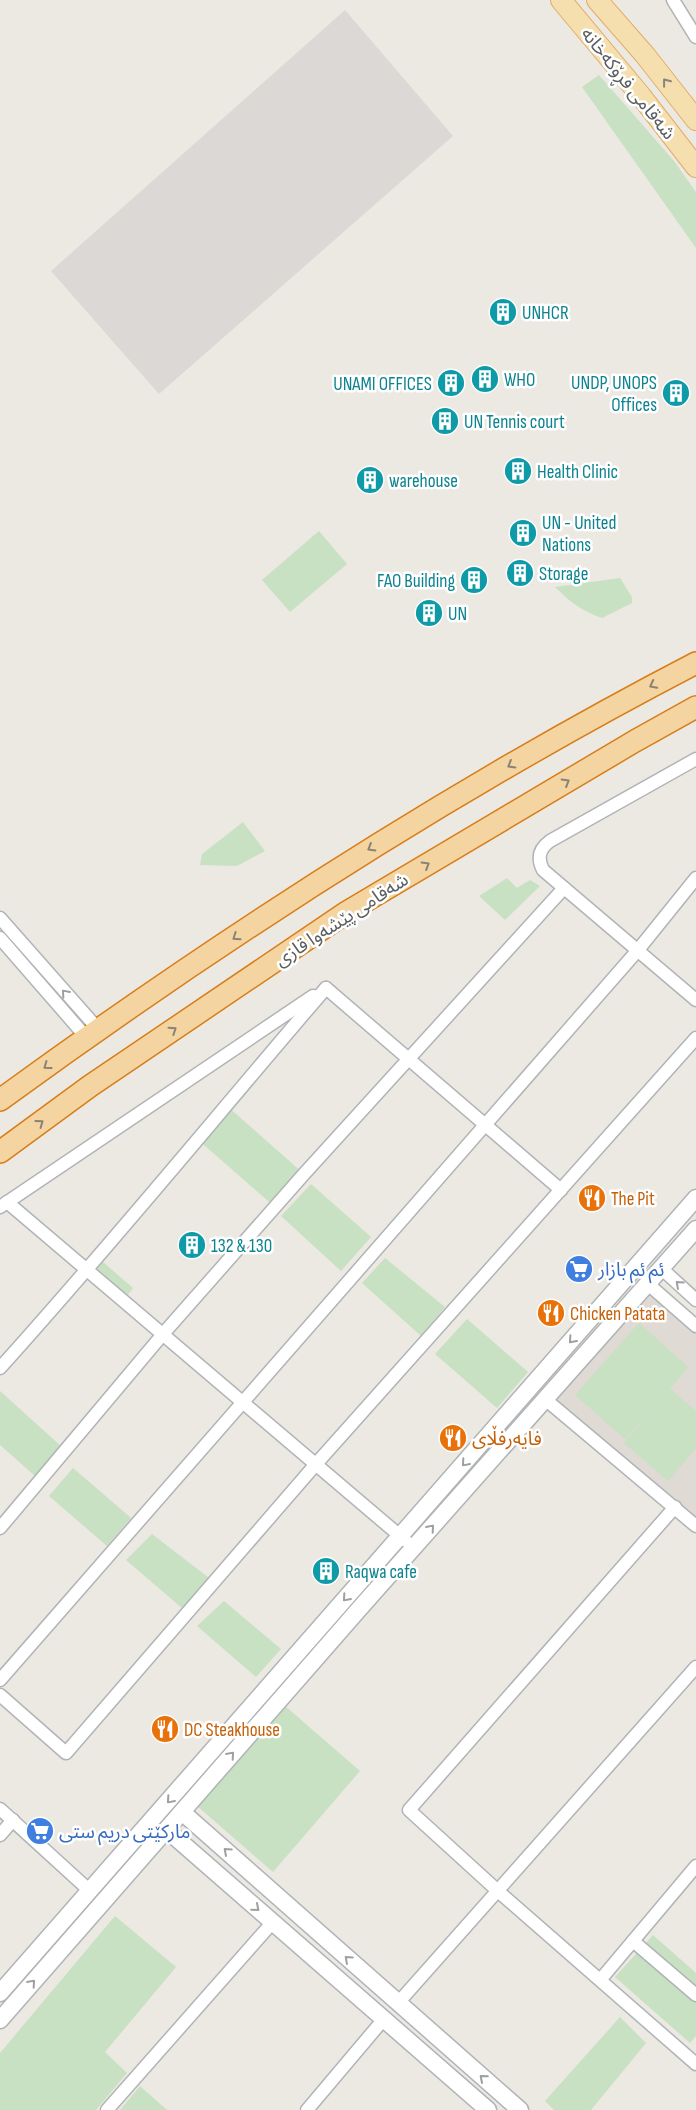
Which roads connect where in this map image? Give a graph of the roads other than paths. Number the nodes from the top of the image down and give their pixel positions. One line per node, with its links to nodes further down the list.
1 (561, 0): 6 (main road, شەقامی فڕۆکەخانە)
2 (597, 0): 5 (main road, شەقامی فڕۆکەخانە, one-way to 2)
3 (673, 0): 4 (street)
4 (696, 37)
5 (696, 120)
6 (696, 167)
7 (696, 663): 17 (highway, one-way to 17)
8 (696, 707): 22 (highway, شەقامی پێشەوا قازی, one-way to 8)
9 (696, 759): 11 (street)
10 (696, 878): 14 (street)
11 (564, 888): 14 (street); 19 (street)
12 (0, 918): 17 (street, one-way to 12)
13 (0, 938): 17 (street)
14 (638, 950): 16 (street); 21 (street)
15 (326, 988): 19 (street); 25 (street); 30 (street)
16 (696, 1000)
17 (92, 1033): 20 (highway, one-way to 20)
18 (696, 1038): 23 (street)
19 (409, 1059): 21 (street); 36 (street)
20 (0, 1100)
21 (485, 1126): 23 (street); 39 (street)
22 (0, 1152)
23 (561, 1190): 40 (street)
24 (696, 1198): 26 (street)
25 (4, 1204): 30 (street)
26 (670, 1228): 28 (street); 33 (street)
27 (696, 1229): 28 (street)
28 (685, 1242): 29 (street)
29 (662, 1269): 31 (street); 32 (street, one-way to 29)
30 (88, 1270): 36 (street); 37 (street)
31 (648, 1284): 34 (street); 35 (street)
32 (696, 1300)
33 (595, 1314): 35 (street); 44 (street, one-way to 44)
34 (696, 1326)
35 (610, 1327): 38 (street)
36 (163, 1334): 39 (street); 43 (street)
37 (0, 1368)
38 (545, 1399): 41 (street); 45 (street, one-way to 38)
39 (244, 1402): 40 (street); 47 (street)
40 (316, 1464): 44 (street); 48 (street)
41 (675, 1506): 42 (street); 59 (street)
42 (696, 1526)
43 (0, 1528)
44 (401, 1536): 45 (street); 49 (street, one-way to 49)
45 (413, 1548): 50 (street, one-way to 45)
46 (696, 1667): 59 (street)
47 (0, 1680)
48 (1, 1697)
49 (194, 1772): 50 (street); 56 (street, one-way to 56)
50 (206, 1784): 52 (street)
51 (0, 1810): 53 (street)
52 (182, 1812): 54 (street); 62 (street, one-way to 52)
53 (13, 1820): 55 (street); 58 (street)
54 (167, 1830): 56 (street); 60 (street, one-way to 60)
55 (0, 1834)
56 (126, 1863): 58 (street); 68 (street, one-way to 56)
57 (696, 1866): 61 (street)
58 (90, 1891): 65 (street)
59 (499, 1892): 63 (street); 67 (street)
60 (272, 1923): 64 (street); 73 (street)
61 (633, 1941): 63 (street); 66 (street)
62 (367, 1976): 64 (street); 67 (street)
63 (601, 1979): 72 (street)
64 (350, 1991): 69 (street)
65 (0, 1993)
66 (696, 1995)
67 (398, 2003): 70 (street)
68 (0, 2020)
69 (383, 2020): 71 (street); 74 (street)
70 (428, 2029): 71 (street); 76 (street, one-way to 70)
71 (412, 2046): 75 (street)
72 (695, 2061)
73 (107, 2110)
74 (306, 2110)
75 (488, 2110)
76 (520, 2110)

